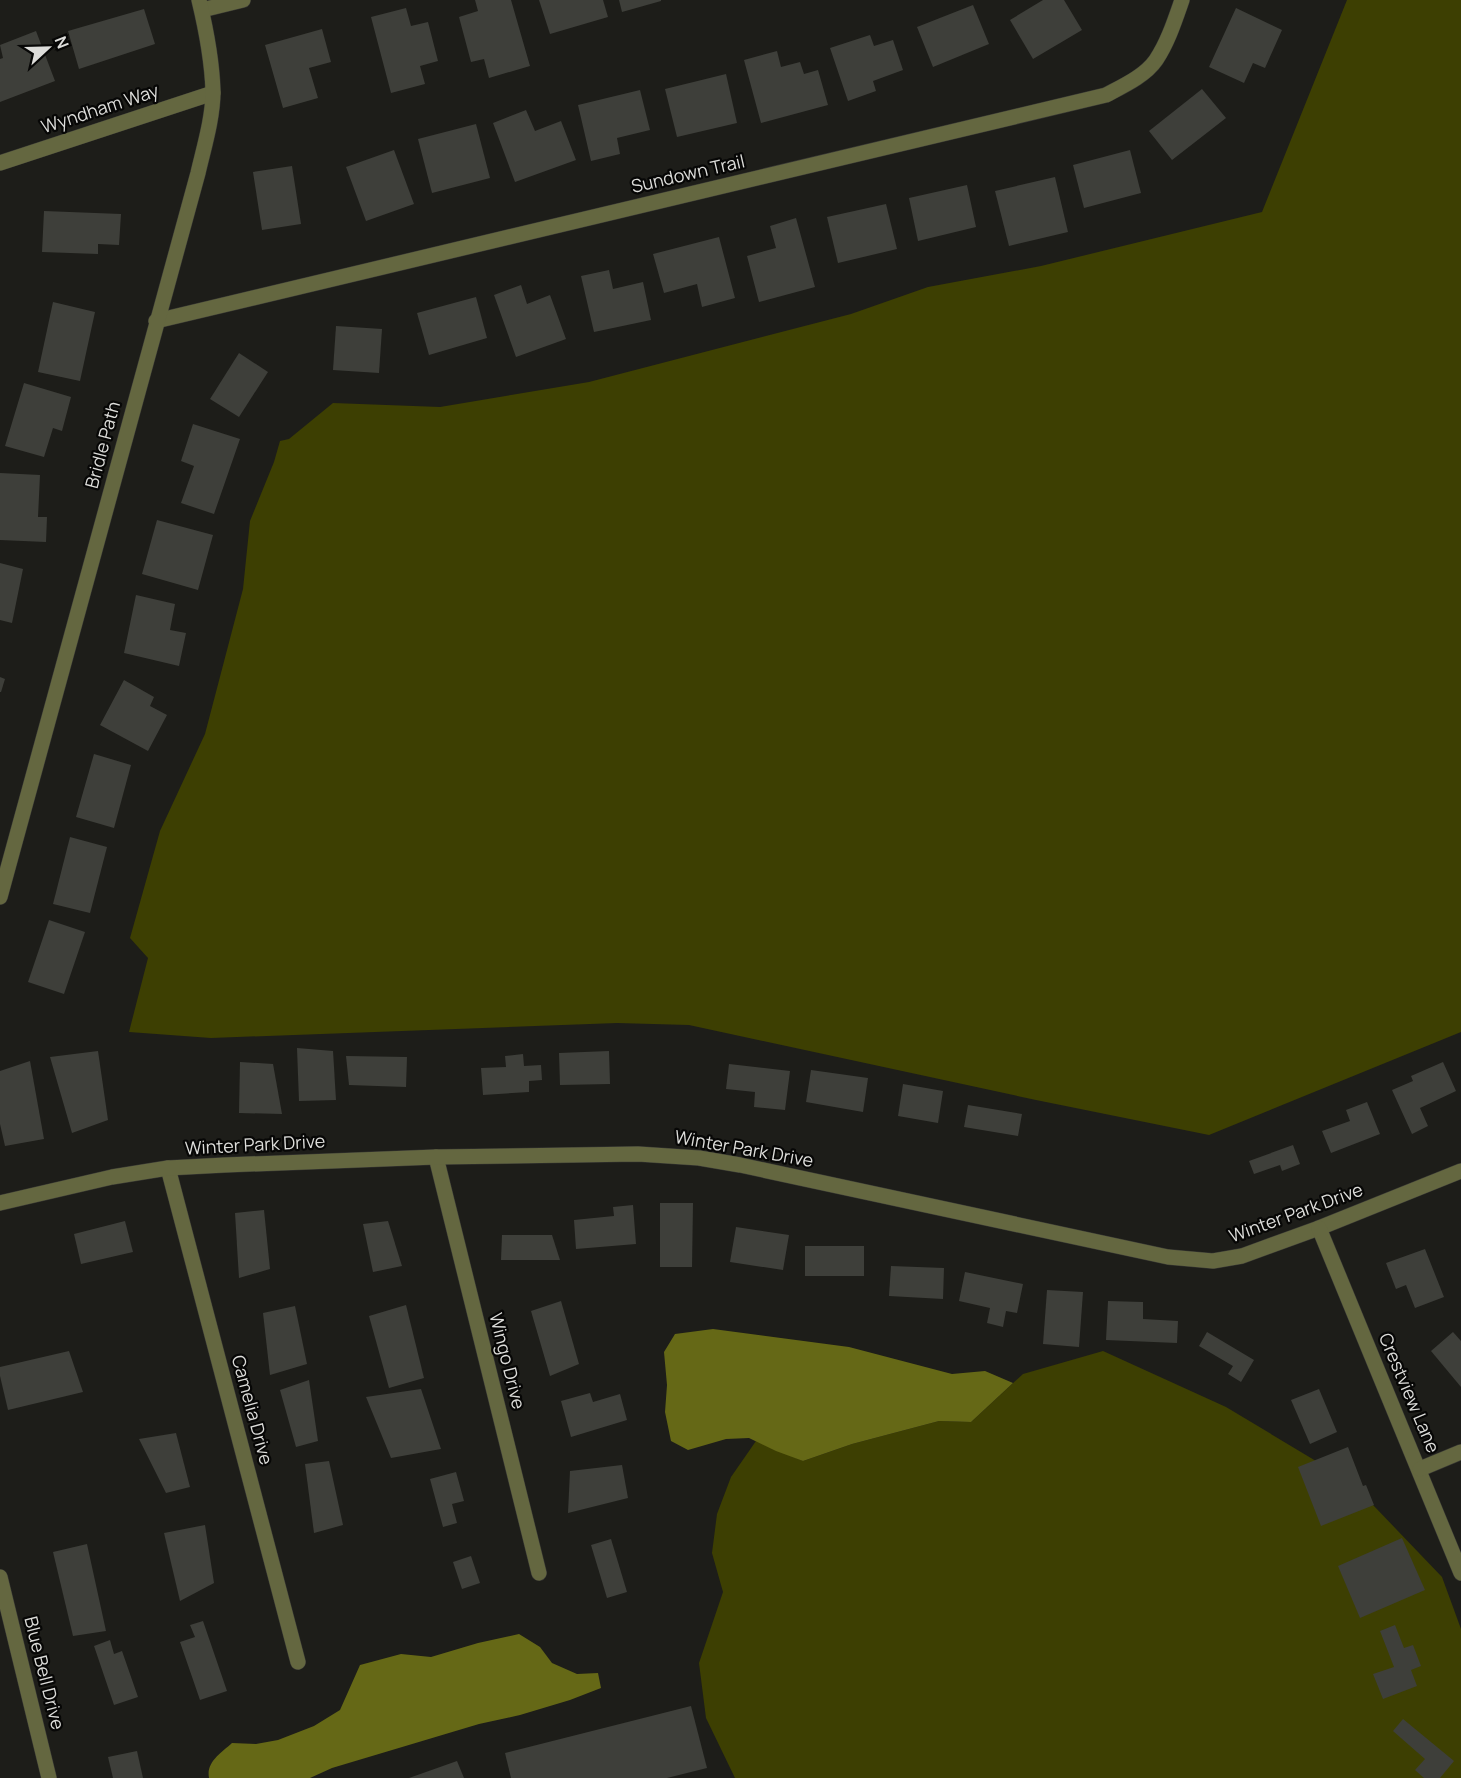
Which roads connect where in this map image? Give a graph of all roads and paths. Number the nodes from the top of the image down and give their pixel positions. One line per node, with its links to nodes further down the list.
1 (243, 0): 3 (street)
2 (1182, 0): 6 (street, Sundown Trail)
3 (200, 5): 4 (street, Bridle Path)
4 (213, 93): 5 (street, Wyndham Way); 6 (street, Bridle Path)
5 (0, 163)
6 (156, 321): 7 (street, Bridle Path)
7 (0, 897)
8 (436, 1157): 9 (street, Winter Park Drive); 12 (street, Winter Park Drive); 16 (street, Wingo Drive)
9 (168, 1168): 11 (street, Winter Park Drive); 18 (street, Camelia Drive)
10 (1461, 1171): 12 (street, Winter Park Drive)
11 (0, 1203)
12 (1319, 1228): 14 (street, Crestview Lane)
13 (1461, 1452): 14 (street)
14 (1420, 1469): 15 (street, Crestview Lane)
15 (1461, 1573)
16 (539, 1574)
17 (0, 1577): 19 (street, Blue Bell Drive)
18 (298, 1662)
19 (49, 1778)

